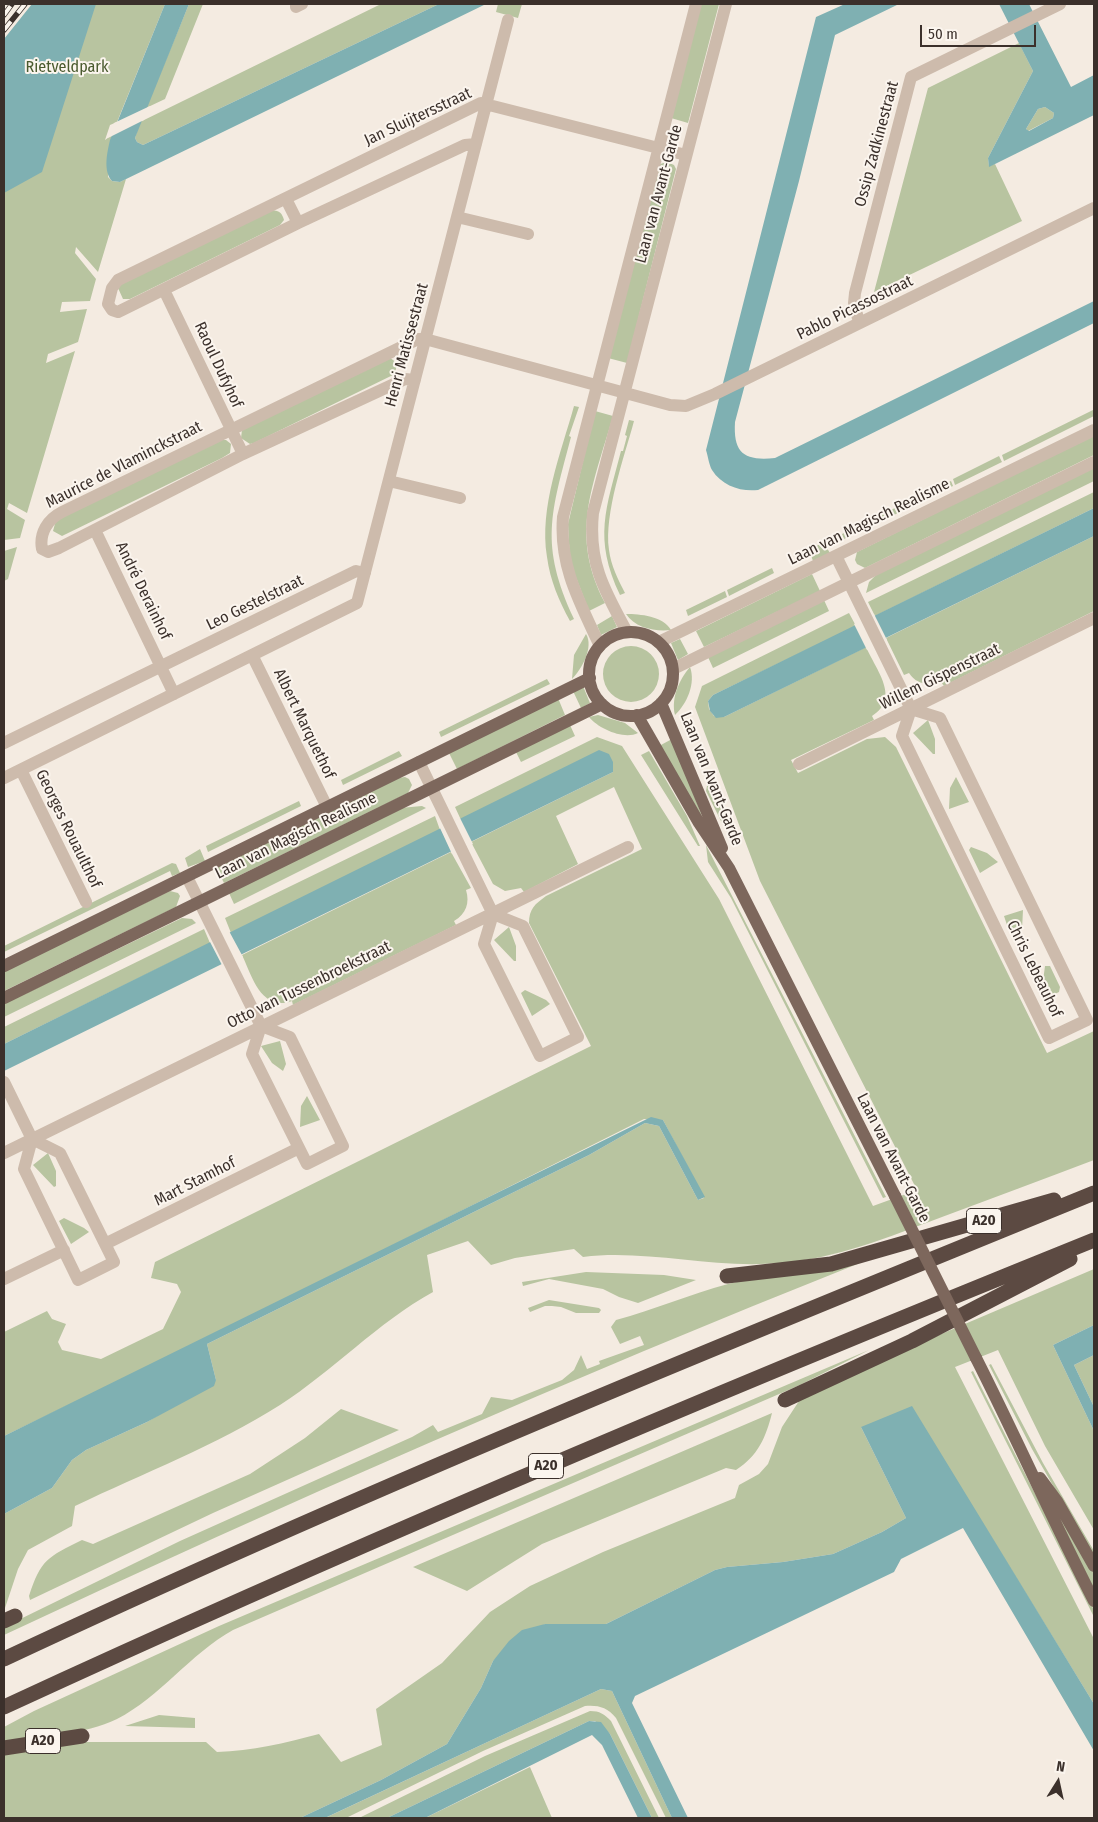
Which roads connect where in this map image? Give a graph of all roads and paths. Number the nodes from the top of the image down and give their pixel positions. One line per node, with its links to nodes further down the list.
1 (296, 4): 2 (street)
2 (302, 4)
3 (696, 4): 9 (street, Laan van Avant-Garde)
4 (726, 4): 10 (street, Laan van Avant-Garde)
5 (1060, 4): 17 (street, Ossip Zadkinestraat)
6 (508, 20): 7 (street, Henri Matissestraat)
7 (486, 104): 8 (street, Henri Matissestraat); 9 (street, Jan Sluijtersstraat); 11 (street, Jan Sluijtersstraat)
8 (476, 144): 13 (street, Henri Matissestraat); 14 (street, Jan Sluijtersstraat)
9 (658, 148): 10 (street, Jan Sluijtersstraat); 20 (street, Laan van Avant-Garde)
10 (686, 155): 21 (street, Laan van Avant-Garde)
11 (286, 198): 14 (street); 16 (street, Jan Sluijtersstraat)
12 (1094, 208): 17 (street, Pablo Picassostraat)
13 (457, 217): 15 (street); 18 (street, Henri Matissestraat)
14 (298, 223): 16 (street, Jan Sluijtersstraat)
15 (528, 234)
16 (164, 290): 22 (street, Raoul Dufyhof)
17 (859, 322): 21 (street, Pablo Picassostraat)
18 (426, 339): 19 (street, Henri Matissestraat); 20 (street); 22 (street, Maurice de Vlaminckstraat)
19 (415, 380): 24 (street, Maurice de Vlaminckstraat); 26 (street, Henri Matissestraat)
20 (597, 385): 21 (street); 35 (street, Laan van Avant-Garde)
21 (624, 393): 33 (street, Laan van Avant-Garde)
22 (230, 429): 24 (street, Raoul Dufyhof); 28 (street, Maurice de Vlaminckstraat)
23 (1094, 430): 29 (street, Laan van Magisch Realisme)
24 (243, 454): 28 (street, Maurice de Vlaminckstraat)
25 (1094, 462): 31 (street)
26 (389, 481): 27 (street); 30 (street, Henri Matissestraat)
27 (460, 498)
28 (94, 530): 37 (street, André Derainhof)
29 (836, 556): 31 (street); 34 (street, Laan van Magisch Realisme)
30 (364, 573): 36 (street, Henri Matissestraat); 37 (street, Leo Gestelstraat)
31 (849, 583): 38 (street); 43 (street)
32 (1094, 618): 43 (street, Willem Gispenstraat)
33 (627, 632): 34 (main road); 35 (main road)
34 (659, 642): 38 (main road)
35 (600, 646): 39 (main road)
36 (252, 655): 40 (street); 51 (street, Albert Marquethof)
37 (162, 668): 40 (street); 45 (street, Leo Gestelstraat)
38 (673, 669): 41 (main road)
39 (590, 678): 42 (main road); 46 (main road, Laan van Magisch Realisme)
40 (174, 694): 48 (street)
41 (662, 703): 44 (main road); 53 (main road, Laan van Avant-Garde)
42 (602, 704): 44 (main road); 50 (main road, Laan van Magisch Realisme)
43 (912, 709): 43 (street, Chris Lebeauhof); 47 (street, Willem Gispenstraat)
44 (637, 715): 53 (main road, Laan van Avant-Garde)
45 (4, 743)
46 (419, 762): 50 (street); 51 (main road, Laan van Magisch Realisme)
47 (799, 764)
48 (21, 770): 49 (street); 56 (street, Georges Rouaulthof)
49 (4, 778)
50 (433, 788): 55 (main road, Laan van Magisch Realisme); 57 (street)
51 (327, 807): 54 (main road, Laan van Magisch Realisme)
52 (628, 847): 57 (street, Otto van Tussenbroekstraat)
53 (729, 868): 74 (main road, Laan van Avant-Garde, bridge)
54 (187, 877): 55 (street); 58 (main road, Laan van Magisch Realisme)
55 (199, 901): 59 (main road, Laan van Magisch Realisme); 60 (street)
56 (86, 902)
57 (493, 914): 57 (street); 60 (street, Otto van Tussenbroekstraat)
58 (4, 966)
59 (4, 998)
60 (262, 1026): 62 (street, Otto van Tussenbroekstraat); 63 (street); 63 (street)
61 (4, 1082): 62 (street)
62 (32, 1139): 64 (street, Otto van Tussenbroekstraat); 68 (street); 70 (street)
63 (299, 1148): 68 (street, Mart Stamhof)
64 (4, 1153)
65 (1094, 1189): 71 (highway, A20)
66 (1094, 1193): 77 (highway, A20)
67 (1094, 1240): 78 (highway, A20)
68 (105, 1244): 70 (street)
69 (1094, 1246): 73 (highway)
70 (64, 1250): 72 (street)
71 (727, 1276)
72 (4, 1279)
73 (785, 1400)
74 (1028, 1462): 75 (main road, Laan van Avant-Garde); 76 (main road, Laan van Avant-Garde)
75 (1094, 1566)
76 (1094, 1601)
77 (4, 1659)
78 (4, 1708)
79 (82, 1736): 80 (highway, A20)
80 (4, 1748)

